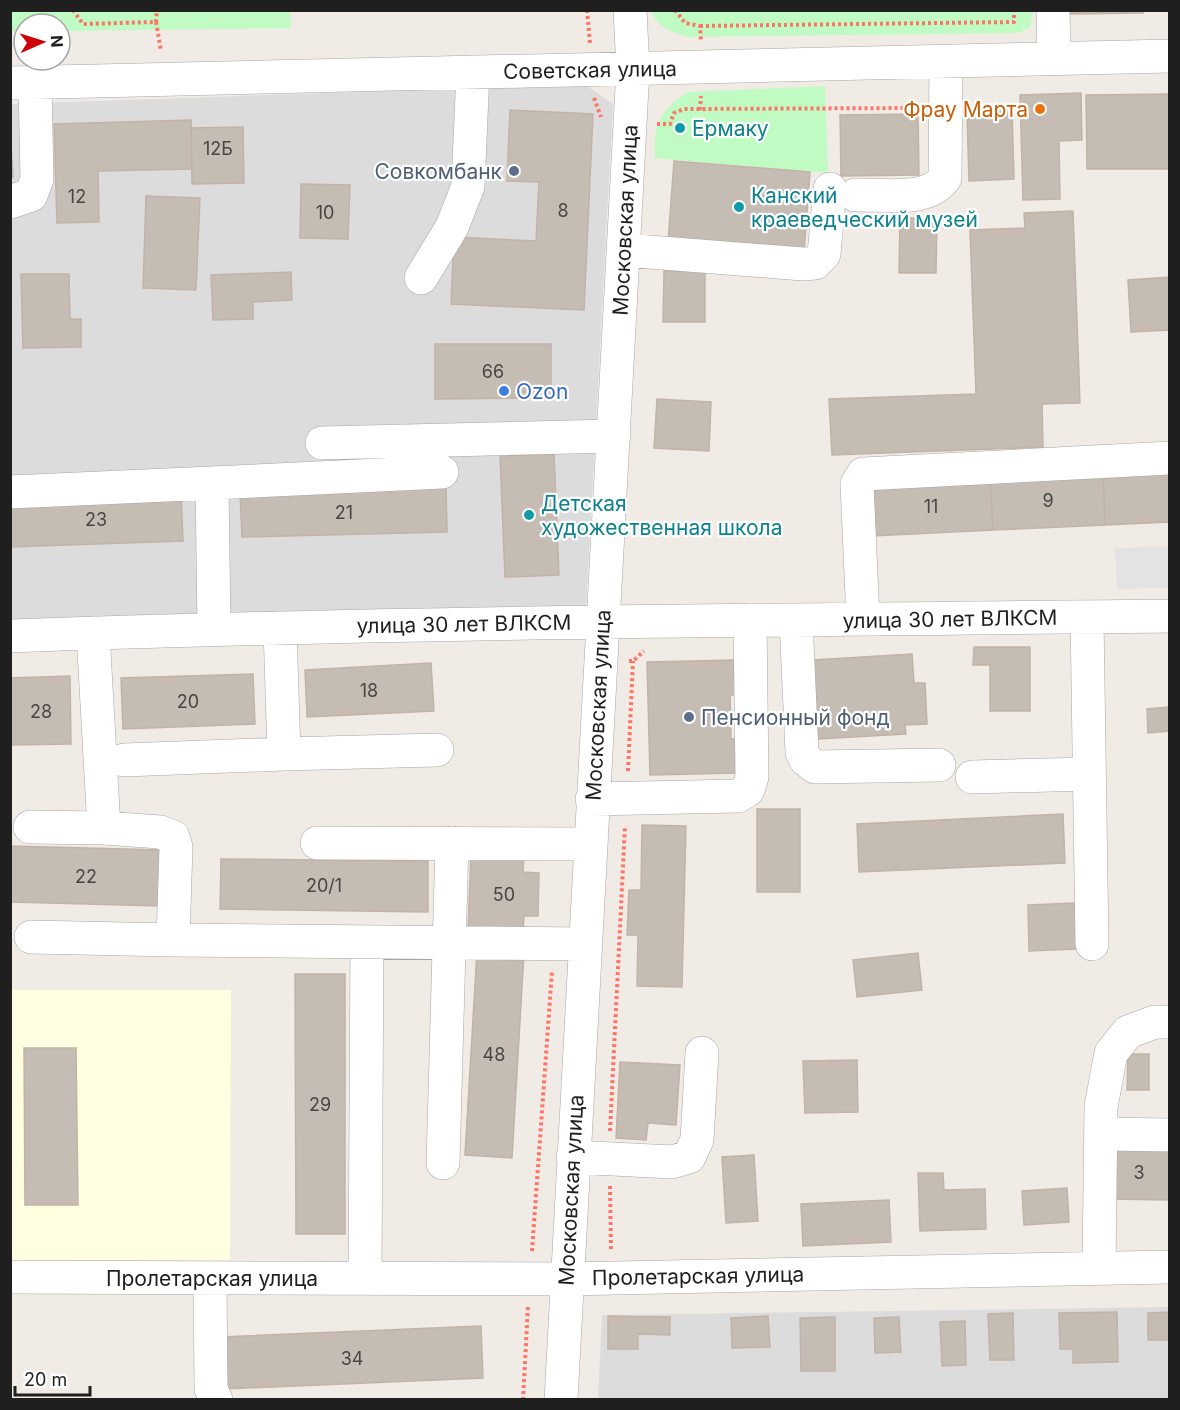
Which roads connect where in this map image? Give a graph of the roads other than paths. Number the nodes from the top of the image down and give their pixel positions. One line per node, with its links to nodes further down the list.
1 (630, 10): 6 (street, Московская улица)
2 (1053, 10): 4 (street)
3 (1170, 56): 4 (street, Советская улица)
4 (1054, 59): 5 (street, Советская улица)
5 (946, 62): 6 (street, Советская улица); 10 (street)
6 (633, 69): 7 (street, Советская улица); 10 (street, Московская улица)
7 (473, 72): 8 (street, Советская улица); 11 (street)
8 (22, 83): 9 (street)
9 (10, 202)
10 (624, 250): 12 (street, Московская улица)
11 (421, 278)
12 (614, 436): 13 (street); 23 (street, Московская улица)
13 (322, 443)
14 (1170, 458): 22 (street)
15 (442, 472): 16 (street)
16 (212, 483): 17 (street); 25 (street)
17 (10, 492)
18 (1170, 616): 19 (street, улица 30 лет ВЛКСМ)
19 (1086, 617): 22 (street, улица 30 лет ВЛКСМ); 32 (street)
20 (750, 620): 21 (street, улица 30 лет ВЛКСМ); 23 (street, улица 30 лет ВЛКСМ); 34 (street)
21 (796, 620): 22 (street, улица 30 лет ВЛКСМ); 31 (street)
22 (863, 620)
23 (602, 622): 24 (street, улица 30 лет ВЛКСМ); 34 (street, Московская улица)
24 (280, 628): 25 (street, улица 30 лет ВЛКСМ); 29 (street)
25 (214, 629): 26 (street, улица 30 лет ВЛКСМ)
26 (93, 633): 27 (street, улица 30 лет ВЛКСМ); 36 (street)
27 (10, 636)
28 (437, 750): 29 (street)
29 (284, 754): 30 (street)
30 (124, 760)
31 (939, 765)
32 (1089, 774): 33 (street); 45 (street)
33 (972, 777)
34 (592, 799): 39 (street, Московская улица)
35 (30, 826): 36 (street)
36 (104, 828): 41 (street)
37 (316, 843): 38 (street)
38 (452, 843): 39 (street); 43 (street)
39 (590, 844): 44 (street, Московская улица)
40 (31, 937): 41 (street)
41 (173, 940): 42 (street)
42 (367, 943): 43 (street); 56 (street)
43 (450, 944): 44 (street); 51 (street)
44 (584, 944): 50 (street, Московская улица)
45 (1092, 944)
46 (1170, 1022): 48 (street)
47 (702, 1053): 50 (street)
48 (1101, 1134): 49 (street); 53 (street)
49 (1170, 1135)
50 (573, 1157): 57 (street, Московская улица)
51 (443, 1162)
52 (1170, 1268): 53 (street, Пролетарская улица)
53 (1099, 1269): 57 (street, Пролетарская улица)
54 (10, 1277): 55 (street, Пролетарская улица)
55 (210, 1278): 56 (street, Пролетарская улица); 58 (street)
56 (365, 1278): 57 (street, Пролетарская улица)
57 (566, 1279): 59 (street, Московская улица)
58 (216, 1400)
59 (561, 1400)

